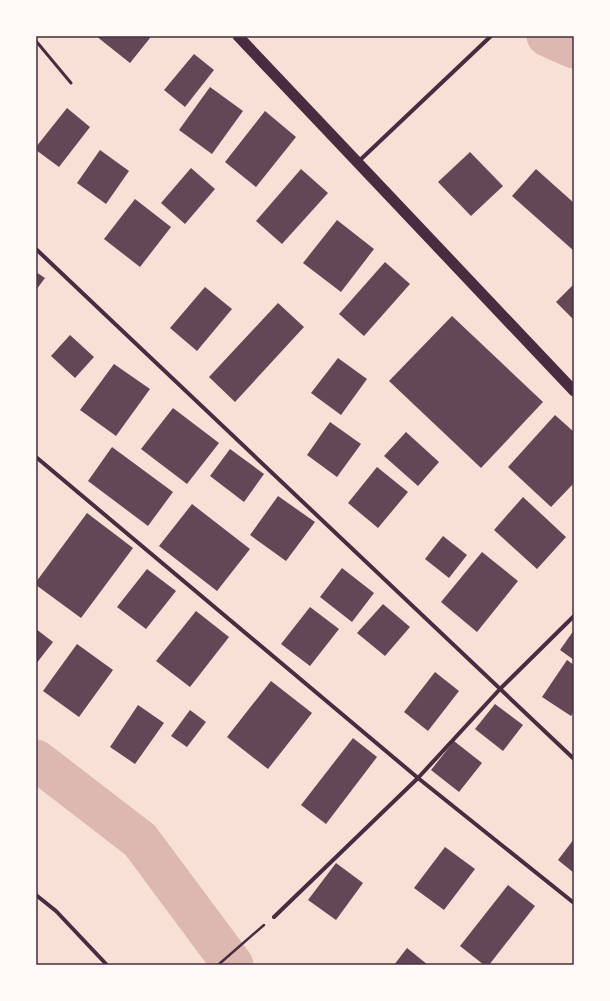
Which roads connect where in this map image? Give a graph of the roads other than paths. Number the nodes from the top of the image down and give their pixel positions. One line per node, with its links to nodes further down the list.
1 (238, 36): 5 (highway)
2 (491, 36): 5 (street)
3 (36, 41): 4 (lane)
4 (71, 83)
5 (357, 163): 7 (highway)
6 (36, 249): 10 (street)
7 (574, 391)
8 (36, 457): 12 (street)
9 (574, 616): 10 (street)
10 (500, 689): 11 (street); 12 (street)
11 (574, 759)
12 (418, 778): 14 (street); 15 (street)
13 (36, 895): 16 (street)
14 (574, 903)
15 (274, 917)
16 (107, 965)

